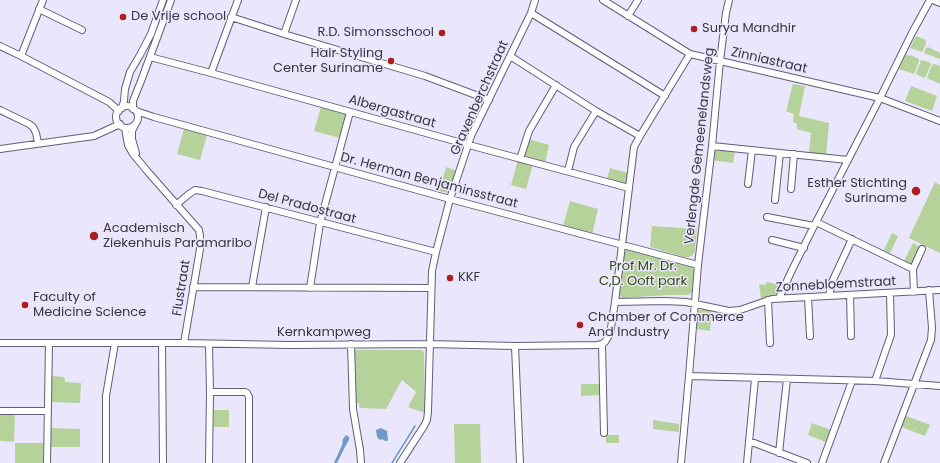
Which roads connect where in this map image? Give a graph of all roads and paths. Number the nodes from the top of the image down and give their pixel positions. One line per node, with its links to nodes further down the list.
1 (42, 0): 13 (street)
2 (163, 0): 30 (street)
3 (171, 0): 23 (street)
4 (238, 0): 16 (street)
5 (296, 0): 18 (street)
6 (603, 0): 15 (street, Zinniastraat)
7 (638, 0): 15 (street)
8 (729, 0): 24 (street, Verlengde Gemeenelandsweg)
9 (930, 0): 28 (street)
10 (933, 0): 12 (street)
11 (536, 1): 14 (street, Gravenberchstraat)
12 (940, 3)
13 (39, 9): 17 (street); 21 (street)
14 (531, 13): 22 (street, Gravenberchstraat); 27 (street)
15 (628, 16): 20 (street, Zinniastraat)
16 (231, 17): 18 (street); 25 (street)
17 (82, 30)
18 (284, 34): 29 (street)
19 (0, 46): 21 (street)
20 (690, 54): 24 (street, Zinniastraat); 27 (street)
21 (21, 56): 30 (street)
22 (510, 56): 26 (street); 29 (street, Gravenberchstraat)
23 (150, 57): 25 (street, Albergastraat); 32 (street)
24 (720, 62): 28 (street, Zinniastraat); 44 (street, Verlengde Gemeenelandsweg)
25 (211, 73): 34 (street, Albergastraat)
26 (556, 85): 33 (street); 49 (street)
27 (665, 96): 41 (street)
28 (880, 98): 37 (street, Zinniastraat); 50 (street)
29 (489, 100): 43 (street, Gravenberchstraat)
30 (121, 109): 32 (street); 35 (street)
31 (0, 110): 42 (street)
32 (135, 110): 36 (street, Dr. Herman Benjaminsstraat); 38 (street)
33 (596, 111): 41 (street); 53 (street)
34 (350, 112): 43 (street, Albergastraat); 52 (street)
35 (117, 117): 39 (street); 40 (street)
36 (154, 117): 38 (street, Dr. Herman Benjaminsstraat); 52 (street, Dr. Herman Benjaminsstraat)
37 (940, 121)
38 (136, 122): 39 (street); 51 (street, Flustraat)
39 (122, 126): 40 (street); 51 (street, Flustraat)
40 (105, 131): 42 (street)
41 (640, 136): 55 (street)
42 (38, 144): 45 (street)
43 (469, 145): 49 (street, Albergastraat); 57 (street, Gravenberchstraat)
44 (712, 146): 46 (street); 70 (street, Verlengde Gemeenelandsweg)
45 (0, 149)
46 (752, 150): 47 (street); 54 (street)
47 (780, 153): 48 (street); 58 (street)
48 (794, 154): 50 (street); 56 (street)
49 (520, 159): 53 (street, Albergastraat)
50 (848, 160): 63 (street)
51 (140, 162): 59 (street, Flustraat)
52 (335, 167): 57 (street, Dr. Herman Benjaminsstraat); 62 (street)
53 (568, 171): 55 (street, Albergastraat)
54 (748, 184)
55 (629, 188): 66 (street)
56 (791, 189)
57 (450, 199): 66 (street, Dr. Herman Benjaminsstraat); 69 (street, Gravenberchstraat)
58 (775, 200)
59 (176, 205): 60 (street, Del Pradostraat); 73 (street, Flustraat)
60 (266, 207): 62 (street, Del Pradostraat); 72 (street)
61 (767, 217): 63 (street)
62 (320, 223): 69 (street, Del Pradostraat); 74 (street)
63 (815, 224): 65 (street); 67 (street)
64 (772, 240): 67 (street)
65 (852, 240): 71 (street); 81 (street)
66 (622, 245): 70 (street, Dr. Herman Benjaminsstraat); 85 (street)
67 (804, 248): 83 (street)
68 (922, 249): 71 (street)
69 (436, 252): 75 (street, Gravenberchstraat)
70 (698, 265): 86 (street, Verlengde Gemeenelandsweg)
71 (913, 268): 78 (street)
72 (252, 287): 73 (street); 74 (street)
73 (193, 288): 93 (street, Flustraat)
74 (310, 288): 75 (street)
75 (431, 288): 97 (street, Gravenberchstraat)
76 (929, 290): 77 (street, Zonnebloemstraat); 78 (street, Zonnebloemstraat); 105 (street)
77 (940, 290)
78 (914, 292): 79 (street, Zonnebloemstraat)
79 (890, 293): 80 (street, Zonnebloemstraat); 104 (street)
80 (850, 295): 81 (street, Zonnebloemstraat); 88 (street)
81 (830, 296): 82 (street, Zonnebloemstraat)
82 (808, 297): 83 (street, Zonnebloemstraat); 87 (street)
83 (779, 298): 84 (street, Zonnebloemstraat)
84 (768, 300): 86 (street, Zonnebloemstraat); 94 (street)
85 (615, 302): 86 (street, Zonnebloemstraat); 98 (street)
86 (695, 304): 100 (street, Verlengde Gemeenelandsweg)
87 (810, 336)
88 (851, 336)
89 (0, 343): 90 (street, Kernkampweg)
90 (49, 343): 91 (street, Kernkampweg); 109 (street)
91 (115, 343): 92 (street, Kernkampweg); 114 (street)
92 (162, 343): 93 (street, Kernkampweg); 115 (street)
93 (184, 343): 95 (street, Kernkampweg)
94 (770, 343)
95 (209, 344): 96 (street, Kernkampweg); 107 (street)
96 (352, 344): 97 (street, Kernkampweg); 118 (street)
97 (429, 344): 99 (street, Kernkampweg); 119 (street, Gravenberchstraat)
98 (602, 344): 99 (street, Kernkampweg); 110 (street)
99 (515, 346): 120 (street)
100 (689, 376): 101 (street); 121 (street, Verlengde Gemeenelandsweg)
101 (754, 379): 102 (street); 111 (street)
102 (787, 379): 103 (street); 112 (street)
103 (852, 381): 104 (street); 124 (street)
104 (875, 381): 105 (street)
105 (914, 384): 106 (street); 125 (street)
106 (940, 386)
107 (210, 392): 116 (street); 117 (street)
108 (0, 411): 109 (street)
109 (48, 411): 113 (street)
110 (604, 433)
111 (749, 441): 112 (street); 122 (street)
112 (780, 453): 123 (street)
113 (47, 463)
114 (106, 463)
115 (163, 463)
116 (209, 463)
117 (249, 463)
118 (362, 463)
119 (400, 463)
120 (520, 463)
121 (681, 463)
122 (747, 463)
123 (807, 463)
124 (822, 463)
125 (884, 463)

